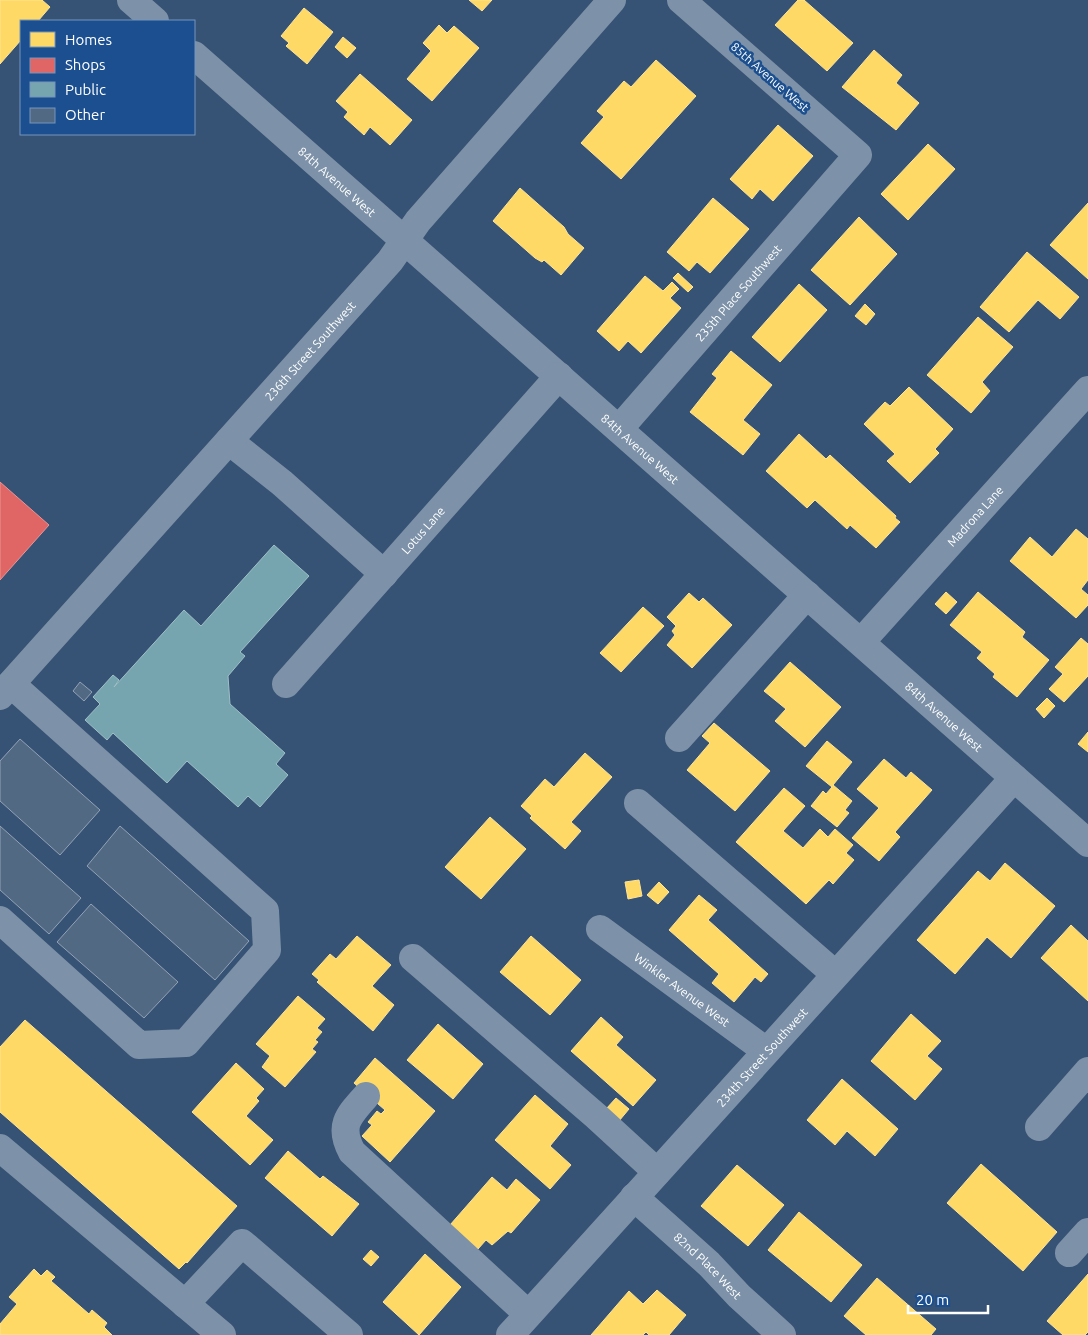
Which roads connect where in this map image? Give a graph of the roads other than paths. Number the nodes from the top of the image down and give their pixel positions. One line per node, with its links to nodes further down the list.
1 (131, 0): 4 (street)
2 (612, 0): 7 (street, 236th Street Southwest)
3 (681, 0): 6 (street, 85th Avenue West)
4 (154, 20)
5 (195, 56): 7 (street, 84th Avenue West)
6 (858, 155): 10 (street, 235th Place Southwest)
7 (404, 240): 8 (street, 84th Avenue West); 11 (street, 236th Street Southwest)
8 (559, 376): 10 (street, 84th Avenue West); 12 (street, Lotus Lane)
9 (1088, 390): 14 (street, Madrona Lane)
10 (619, 430): 13 (street, 84th Avenue West)
11 (229, 441): 12 (street); 16 (street, 236th Street Southwest)
12 (384, 574): 15 (street, Lotus Lane)
13 (807, 595): 14 (street, 84th Avenue West); 17 (street)
14 (861, 642): 18 (street, 84th Avenue West)
15 (286, 684)
16 (5, 690): 21 (street)
17 (679, 738)
18 (1014, 778): 20 (street, 84th Avenue West); 24 (street, 234th Street Southwest)
19 (638, 803): 24 (street)
20 (1088, 843)
21 (0, 920)
22 (600, 929): 25 (street, Winkler Avenue West)
23 (413, 958): 30 (street)
24 (835, 974): 25 (street, 234th Street Southwest)
25 (765, 1050): 30 (street, 234th Street Southwest)
26 (1088, 1071): 28 (street)
27 (366, 1096): 35 (street)
28 (1039, 1127)
29 (0, 1148): 34 (street)
30 (657, 1172): 31 (street, 234th Street Southwest)
31 (634, 1197): 35 (street, 234th Street Southwest); 39 (street, 82nd Place West)
32 (1088, 1232): 33 (street)
33 (1069, 1254)
34 (185, 1304): 36 (street); 37 (street)
35 (528, 1314): 38 (street, 234th Street Southwest)
36 (222, 1335)
37 (349, 1335)
38 (510, 1335)
39 (782, 1335)

